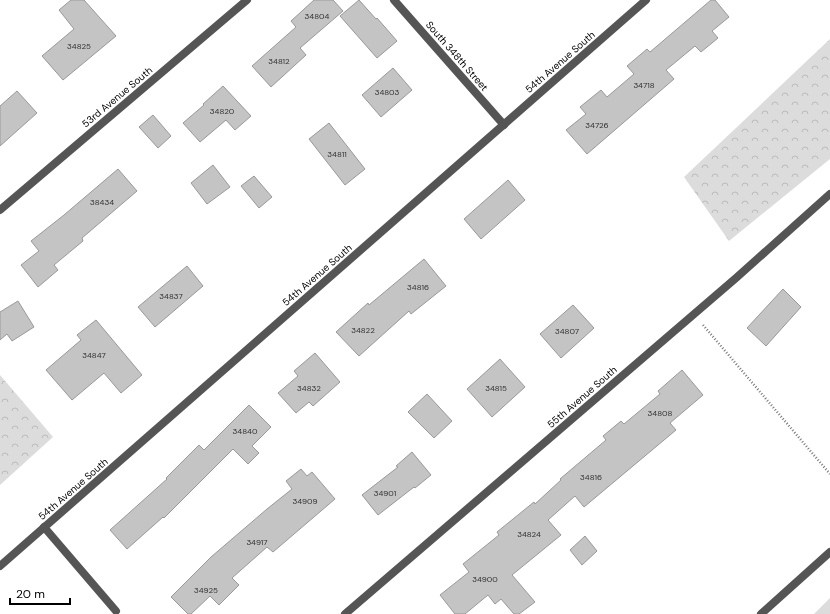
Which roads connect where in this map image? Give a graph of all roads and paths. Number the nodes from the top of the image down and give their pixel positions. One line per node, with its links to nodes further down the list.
1 (247, 0): 6 (street, 53rd Avenue South)
2 (394, 0): 4 (street, South 348th Street)
3 (646, 0): 4 (street, 54th Avenue South)
4 (504, 125): 9 (street, 54th Avenue South)
5 (830, 194): 7 (street, 55th Avenue South)
6 (0, 210)
7 (693, 314): 8 (path); 13 (street, 55th Avenue South)
8 (830, 474)
9 (44, 528): 11 (street, 54th Avenue South); 12 (street)
10 (830, 552): 14 (street)
11 (0, 566)
12 (116, 611)
13 (345, 614)
14 (761, 614)

